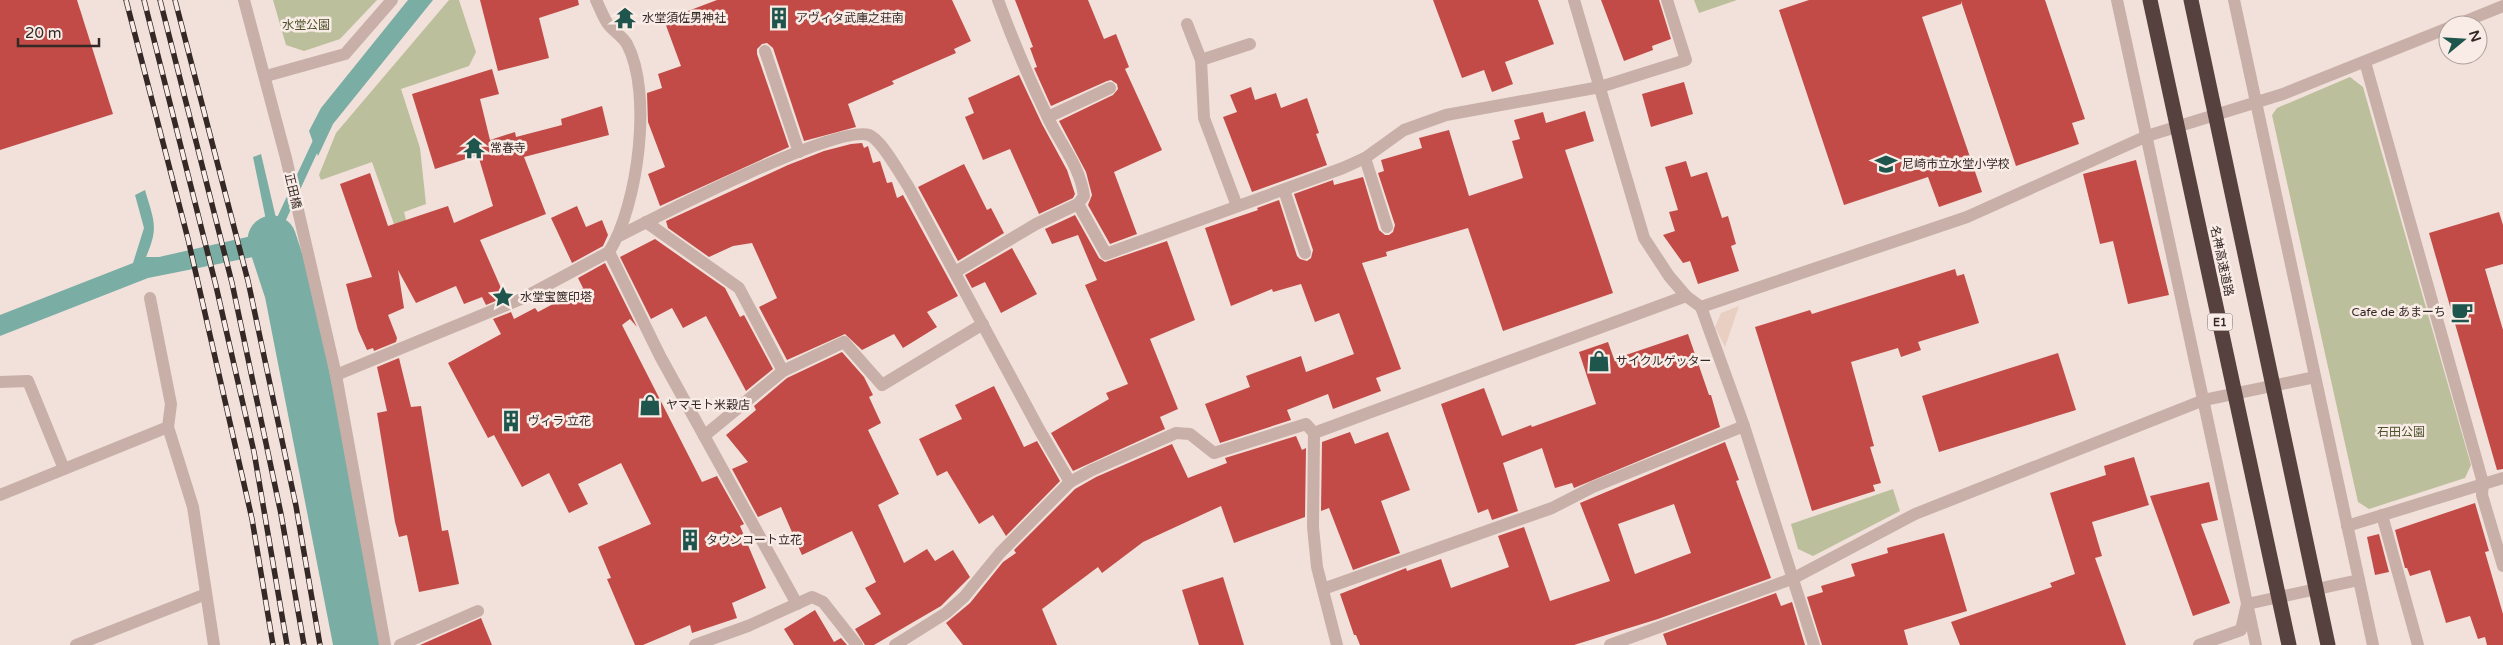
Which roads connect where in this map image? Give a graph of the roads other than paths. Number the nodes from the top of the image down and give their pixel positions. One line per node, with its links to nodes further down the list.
1 (244, 0): 19 (street, 正田橋)
2 (392, 0): 19 (street)
3 (596, 0): 32 (street)
4 (998, 0): 23 (street)
5 (1574, 0): 20 (street)
6 (1667, 0): 20 (street)
7 (2117, 0): 24 (street)
8 (2150, 0): 76 (highway, 名神高速道路 / E1)
9 (2191, 0): 77 (highway, 名神高速道路)
10 (2234, 0): 22 (street)
11 (2503, 6): 12 (street)
12 (2481, 15)
13 (1187, 24): 17 (street)
14 (2438, 32): 18 (street)
15 (1250, 44): 17 (street)
16 (765, 52): 25 (street)
17 (1201, 60): 29 (street)
18 (2365, 62): 22 (street); 52 (street)
19 (266, 76): 41 (street, 正田橋)
20 (1600, 87): 26 (street); 36 (street)
21 (1110, 88): 23 (street)
22 (2256, 103): 24 (street); 42 (street)
23 (1048, 117): 28 (street)
24 (2147, 136): 38 (street); 44 (street)
25 (799, 152): 30 (street); 35 (street)
26 (1365, 158): 27 (street); 31 (street)
27 (1284, 190): 29 (street); 34 (street)
28 (1078, 204): 29 (street); 35 (street)
29 (1237, 206)
30 (646, 222): 32 (street); 40 (street)
31 (1387, 227)
32 (619, 236): 33 (street)
33 (609, 252): 41 (street); 48 (street)
34 (1305, 253)
35 (955, 272): 39 (street)
36 (1686, 296): 38 (street); 47 (street)
37 (150, 298): 46 (street)
38 (1701, 308): 45 (street)
39 (983, 324): 40 (street); 51 (street)
40 (783, 371): 48 (street)
41 (336, 375): 66 (street, 正田橋)
42 (2315, 377): 44 (street); 55 (street)
43 (0, 382): 49 (street)
44 (2204, 400): 57 (street); 62 (street)
45 (1744, 426): 57 (street); 59 (street)
46 (168, 427): 49 (street); 60 (street)
47 (1314, 433): 51 (street); 59 (street)
48 (704, 436): 61 (street)
49 (64, 469): 53 (street)
50 (2503, 478): 52 (street)
51 (1070, 482): 70 (street)
52 (2483, 483): 54 (street); 56 (street)
53 (0, 495)
54 (2382, 515): 55 (street); 79 (street)
55 (2347, 526): 58 (street)
56 (2503, 566)
57 (1794, 578): 72 (street); 73 (street)
58 (2359, 580): 62 (street); 78 (street)
59 (1323, 589): 71 (street)
60 (206, 594): 64 (street); 65 (street)
61 (797, 604): 68 (street); 69 (street)
62 (2247, 604): 74 (street); 75 (street)
63 (478, 611): 67 (street)
64 (76, 645)
65 (214, 645)
66 (385, 645)
67 (400, 645)
68 (695, 645)
69 (856, 645)
70 (895, 645)
71 (1336, 645)
72 (1610, 645)
73 (1814, 645)
74 (2199, 645)
75 (2256, 645)
76 (2289, 645)
77 (2328, 645)
78 (2372, 645)
79 (2418, 645)

